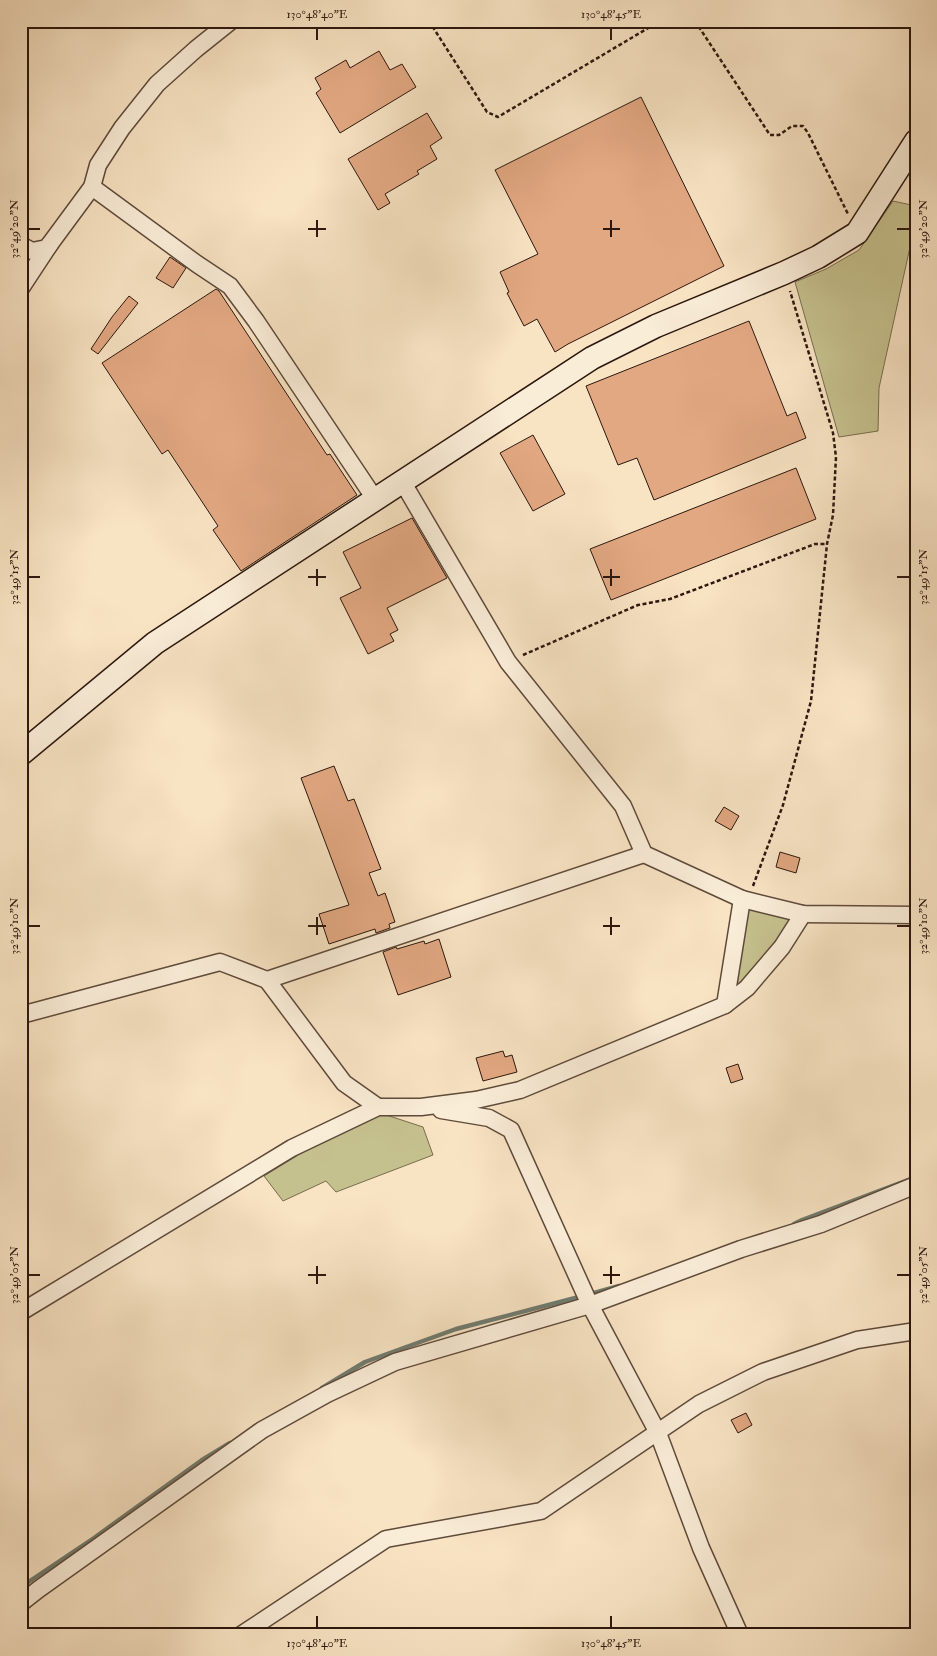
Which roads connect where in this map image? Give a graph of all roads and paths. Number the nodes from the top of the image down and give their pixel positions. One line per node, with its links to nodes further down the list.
1 (231, 21): 6 (street)
2 (429, 21): 3 (path)
3 (660, 21)
4 (695, 21): 7 (path)
5 (916, 141): 7 (street)
6 (92, 187): 8 (street); 13 (street)
7 (857, 233): 10 (street)
8 (50, 244): 9 (street); 11 (street)
9 (21, 245)
10 (784, 273): 12 (street); 14 (path)
11 (21, 288)
12 (402, 481): 13 (street); 15 (street)
13 (375, 499): 16 (street)
14 (827, 544): 15 (path); 18 (path)
15 (508, 662): 17 (street)
16 (21, 754)
17 (644, 854): 18 (street); 21 (street)
18 (745, 900): 19 (street); 22 (street)
19 (803, 914): 20 (street); 22 (street)
20 (916, 915)
21 (267, 980): 23 (street); 24 (street)
22 (725, 1005): 25 (street)
23 (21, 1015)
24 (378, 1106): 25 (street); 28 (street)
25 (421, 1107): 27 (street)
26 (916, 1185): 27 (street)
27 (590, 1305): 30 (street); 31 (street)
28 (21, 1312)
29 (916, 1331): 30 (street)
30 (658, 1433): 32 (street); 33 (street)
31 (21, 1603)
32 (241, 1635)
33 (740, 1635)

